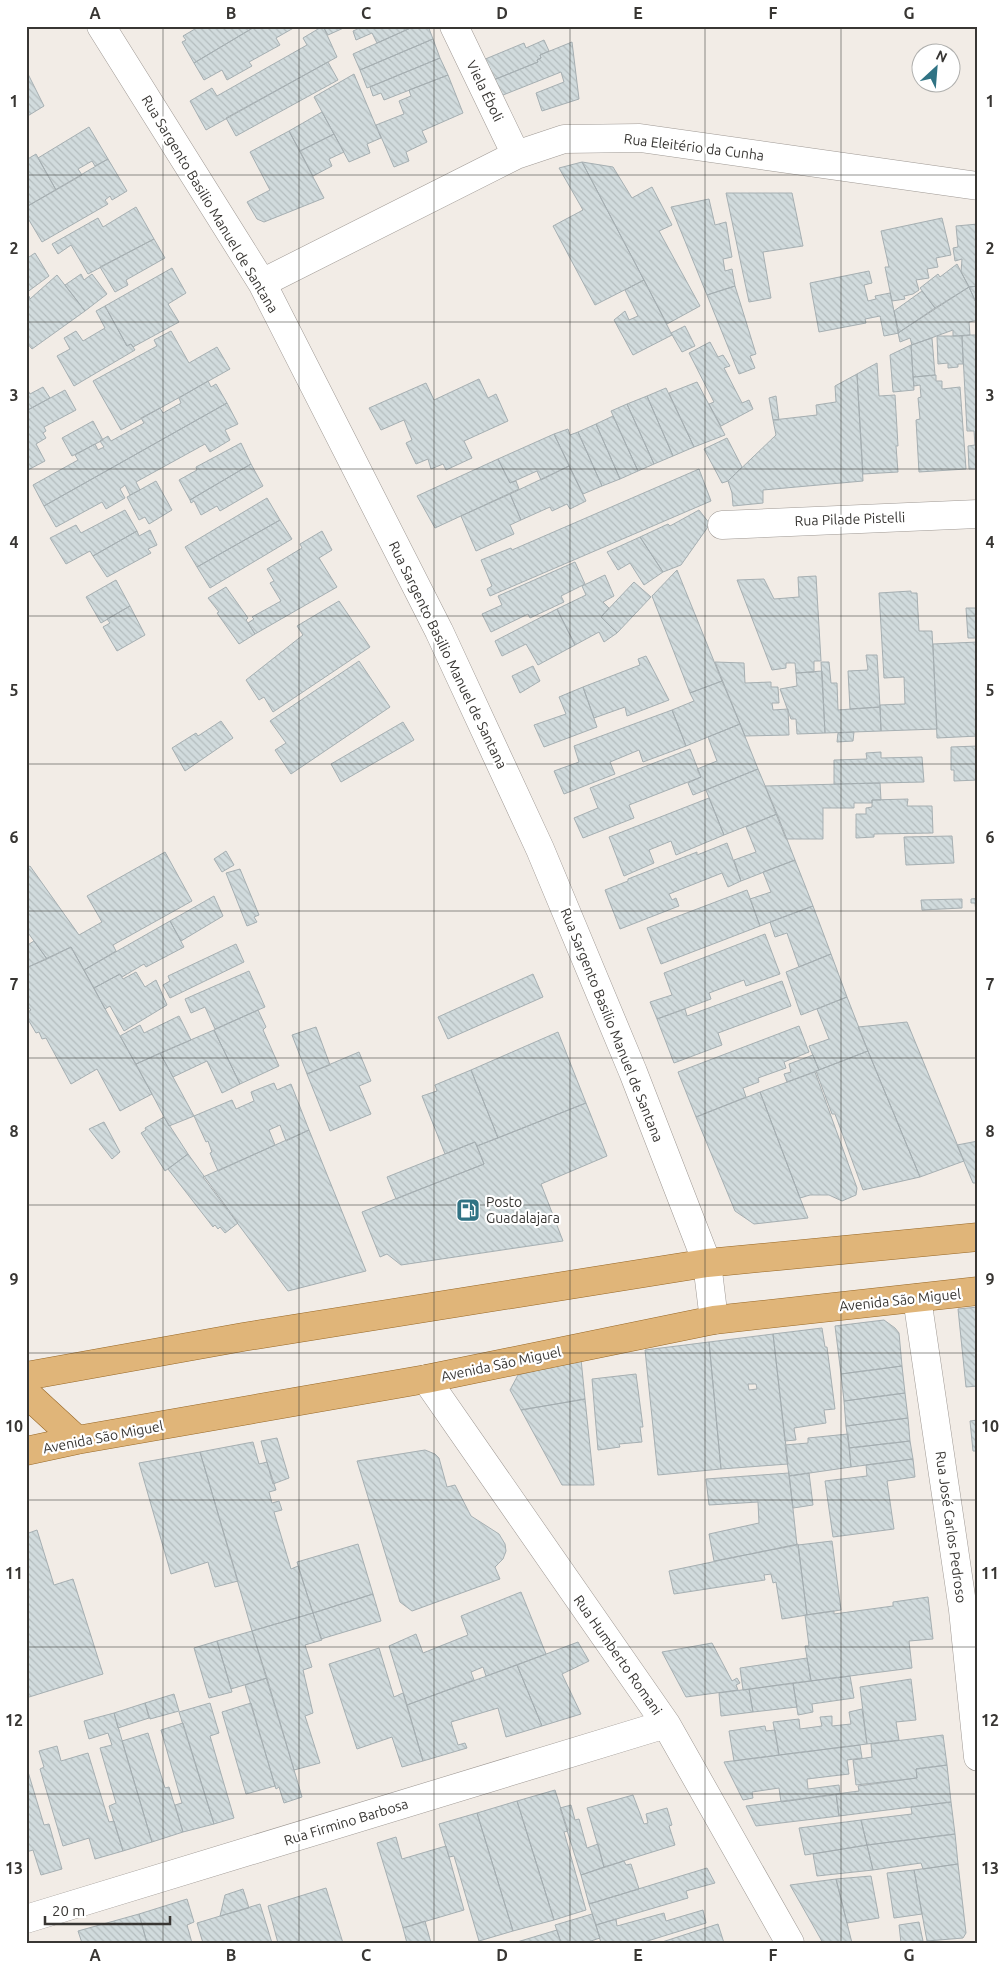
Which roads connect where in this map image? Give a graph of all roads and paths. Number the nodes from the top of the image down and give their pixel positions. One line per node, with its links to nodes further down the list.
1 (101, 26): 5 (street, Rua Sargento Basilio Manuel de Santana)
2 (454, 26): 3 (street, Viela Éboli)
3 (516, 155): 4 (street, Rua Eleitério da Cunha); 5 (street, Rua Eleitério da Cunha)
4 (978, 186)
5 (262, 283): 9 (street, Rua Sargento Basilio Manuel de Santana)
6 (978, 514): 7 (street, Rua Pilade Pistelli)
7 (722, 525)
8 (978, 1237): 9 (main road)
9 (706, 1263): 12 (street, Rua Sargento Basilio Manuel de Santana); 13 (main road)
10 (978, 1292): 11 (main road, Avenida São Miguel)
11 (917, 1298): 12 (main road, Avenida São Miguel); 19 (street, Rua José Carlos Pedroso)
12 (714, 1320): 14 (main road, Avenida São Miguel)
13 (26, 1376)
14 (426, 1379): 16 (main road, Avenida São Miguel); 18 (street, Rua Humberto Romani)
15 (26, 1394): 16 (main road)
16 (77, 1440): 17 (main road, Avenida São Miguel)
17 (26, 1451)
18 (666, 1724): 20 (street, Rua Firmino Barbosa); 21 (street, Rua Humberto Romani)
19 (978, 1757)
20 (26, 1919)
21 (790, 1943)

